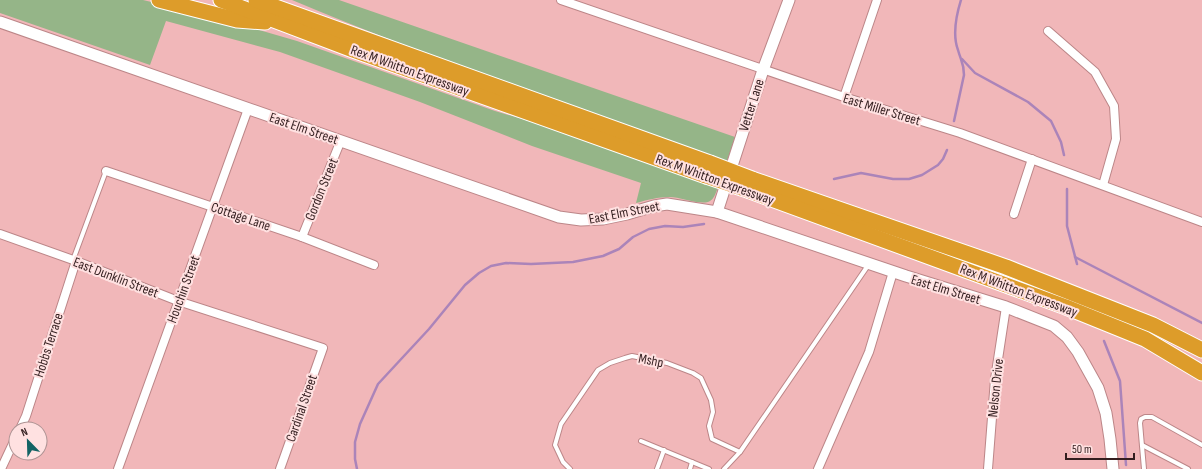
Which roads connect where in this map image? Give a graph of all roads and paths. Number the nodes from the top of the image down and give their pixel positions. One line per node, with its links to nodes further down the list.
1 (159, 0): 8 (highway)
2 (221, 0): 8 (highway, Rex M Whitton Expressway)
3 (256, 0): 8 (highway, Rex M Whitton Expressway)
4 (265, 0): 8 (highway)
5 (561, 0): 11 (street, East Miller Street)
6 (789, 0): 11 (street, Vetter Lane)
7 (877, 0): 12 (street)
8 (284, 17): 17 (highway, Rex M Whitton Expressway, bridge)
9 (0, 22): 13 (street, East Elm Street)
10 (1048, 31): 18 (street)
11 (763, 70): 12 (street, East Miller Street); 20 (street, Vetter Lane)
12 (844, 97): 15 (street, East Miller Street)
13 (248, 109): 14 (street, East Elm Street); 19 (street, Houchin Street)
14 (340, 140): 20 (street, East Elm Street); 24 (street, Gordon Street)
15 (1032, 159): 18 (street, East Miller Street); 21 (street)
16 (106, 171): 19 (street, Cottage Lane); 25 (lane)
17 (751, 185): 32 (highway, Rex M Whitton Expressway); 33 (highway, Rex M Whitton Expressway)
18 (1103, 185): 22 (street, East Miller Street)
19 (213, 206): 24 (street, Cottage Lane); 29 (street, Houchin Street)
20 (717, 212): 26 (street, East Elm Street)
21 (1014, 214)
22 (1202, 222)
23 (0, 234): 25 (street, East Dunklin Street)
24 (302, 237): 27 (street, Cottage Lane)
25 (74, 260): 29 (street, East Dunklin Street); 34 (street, Hobbs Terrace)
26 (869, 263): 28 (street, East Elm Street); 39 (lane)
27 (374, 265)
28 (894, 272): 30 (street, East Elm Street); 50 (street)
29 (178, 301): 31 (street, East Dunklin Street); 43 (street, Houchin Street)
30 (1006, 308): 51 (street, Nelson Drive); 52 (street, East Elm Street)
31 (323, 348): 44 (street, Cardinal Street)
32 (1202, 350)
33 (1202, 374)
34 (24, 421)
35 (641, 441): 38 (lane)
36 (1142, 445): 37 (lane); 53 (lane); 54 (lane)
37 (1202, 445)
38 (664, 450): 41 (lane); 46 (lane)
39 (740, 452): 45 (lane, Mshp); 49 (lane)
40 (8, 454): 42 (street)
41 (692, 462): 47 (lane); 48 (lane)
42 (1, 469)
43 (118, 469)
44 (280, 469)
45 (570, 469)
46 (657, 469)
47 (690, 469)
48 (709, 469)
49 (724, 469)
50 (818, 469)
51 (988, 469)
52 (1113, 469)
53 (1144, 469)
54 (1188, 469)

